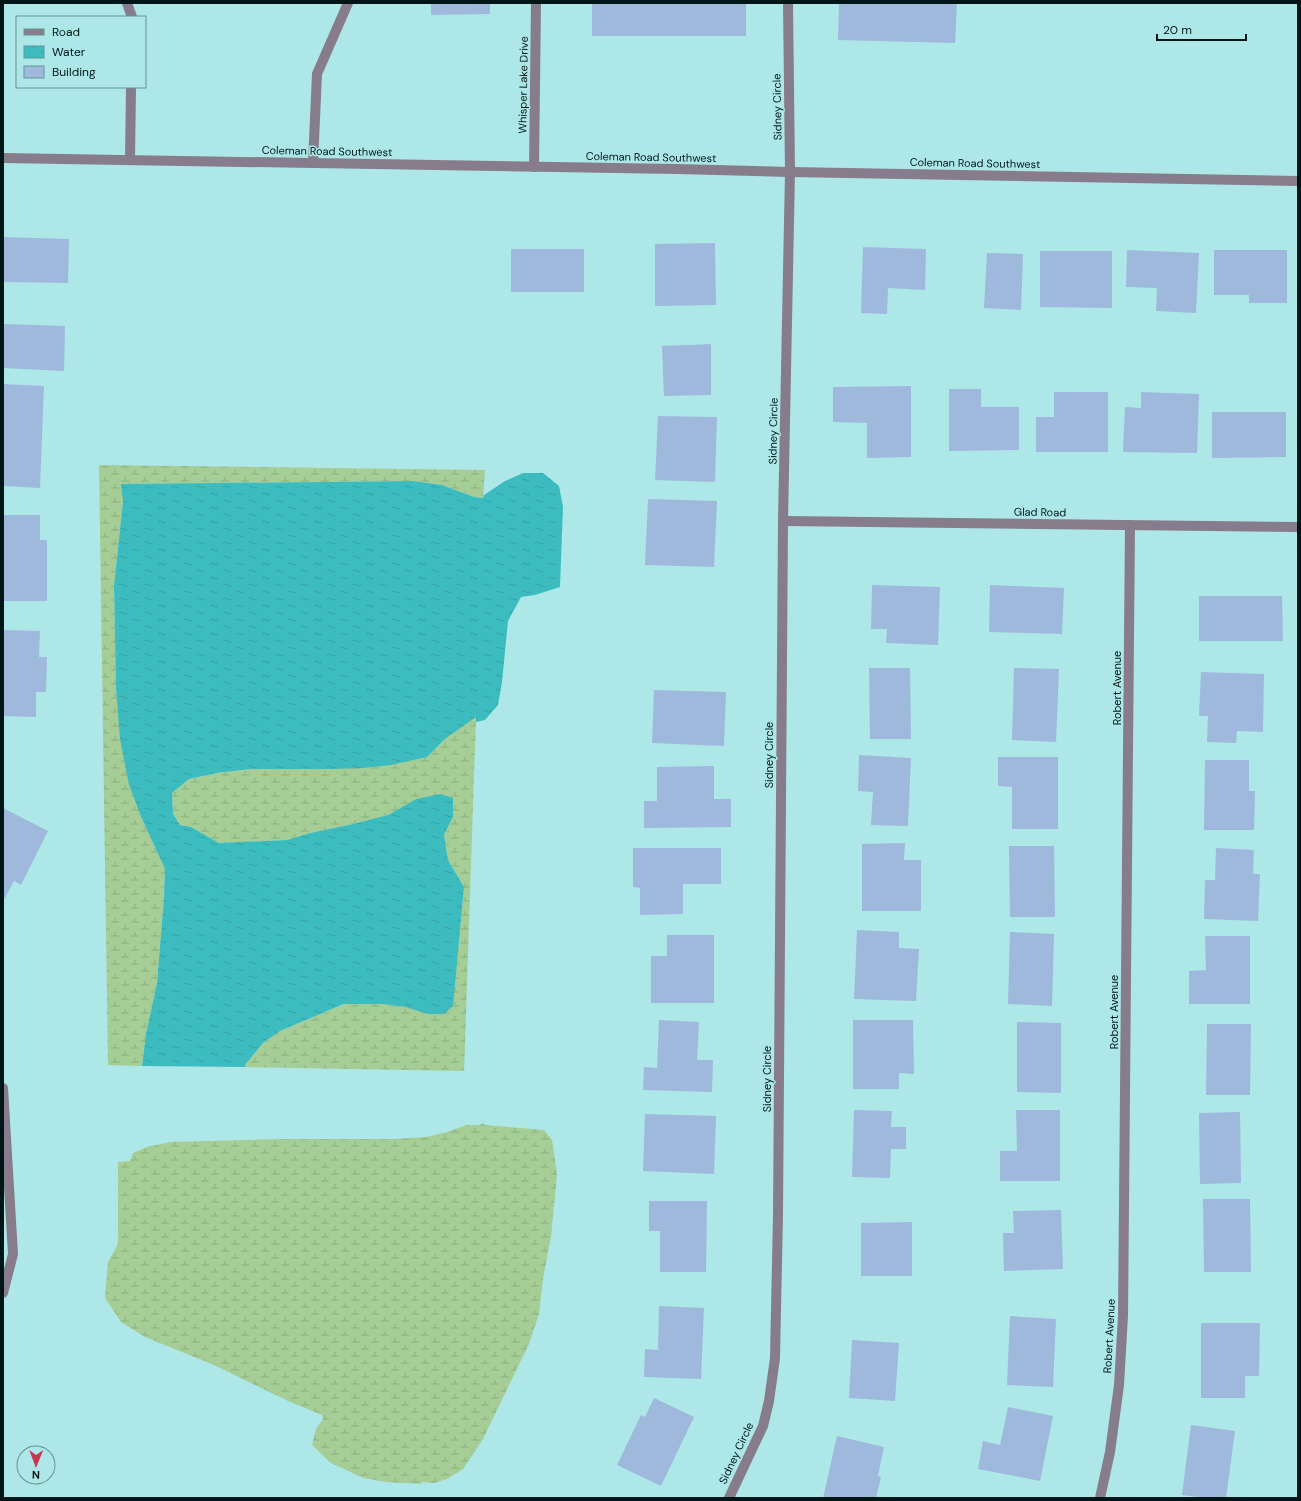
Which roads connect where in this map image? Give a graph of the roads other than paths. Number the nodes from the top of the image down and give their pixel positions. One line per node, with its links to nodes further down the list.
1 (126, 3): 5 (street)
2 (348, 3): 9 (street)
3 (536, 3): 10 (street, Whisper Lake Drive)
4 (788, 3): 11 (street, Sidney Circle)
5 (132, 16)
6 (131, 88): 8 (street)
7 (3, 158): 8 (street, Coleman Road Southwest)
8 (130, 160): 9 (street, Coleman Road Southwest)
9 (313, 163): 10 (street, Coleman Road Southwest)
10 (534, 167): 11 (street, Coleman Road Southwest)
11 (790, 172): 12 (street, Coleman Road Southwest); 13 (street, Sidney Circle)
12 (1298, 181)
13 (783, 521): 14 (street, Glad Road); 18 (street, Sidney Circle)
14 (1130, 525): 15 (street, Glad Road); 19 (street, Robert Avenue)
15 (1298, 527)
16 (3, 1088): 17 (street)
17 (3, 1293)
18 (729, 1498)
19 (1100, 1498)

